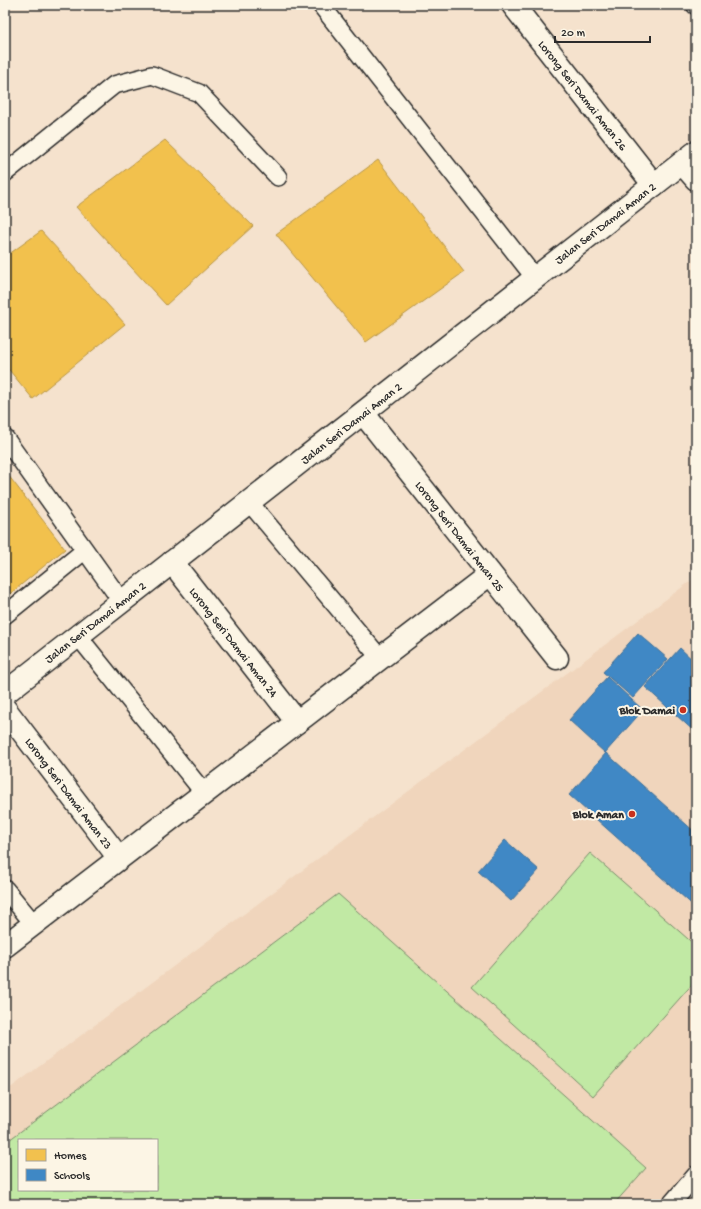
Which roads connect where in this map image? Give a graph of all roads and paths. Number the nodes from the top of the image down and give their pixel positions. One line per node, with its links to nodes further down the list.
1 (321, 5): 8 (lane)
2 (512, 5): 7 (street, Lorong Seri Damai Aman 26)
3 (689, 157): 6 (street); 7 (street, Jalan Seri Damai Aman 2)
4 (5, 173): 5 (lane)
5 (278, 177)
6 (696, 179)
7 (654, 185): 8 (street, Jalan Seri Damai Aman 2)
8 (535, 278): 9 (street, Jalan Seri Damai Aman 2)
9 (363, 413): 11 (street, Jalan Seri Damai Aman 2); 14 (street, Lorong Seri Damai Aman 25)
10 (5, 438): 12 (lane)
11 (250, 502): 13 (street, Jalan Seri Damai Aman 2); 18 (lane)
12 (84, 551): 15 (lane); 16 (lane)
13 (172, 562): 15 (street, Jalan Seri Damai Aman 2); 22 (street, Lorong Seri Damai Aman 24)
14 (490, 574): 18 (street); 19 (street, Lorong Seri Damai Aman 25)
15 (122, 602): 17 (street, Jalan Seri Damai Aman 2)
16 (5, 615)
17 (78, 636): 20 (street, Jalan Seri Damai Aman 2); 23 (lane)
18 (380, 658): 22 (street)
19 (557, 658)
20 (5, 693)
21 (5, 709): 24 (street, Lorong Seri Damai Aman 23)
22 (297, 722): 23 (street)
23 (204, 793): 24 (street)
24 (119, 858): 26 (street)
25 (5, 889): 26 (lane)
26 (34, 924): 27 (street)
27 (5, 946)
28 (696, 1175): 29 (lane)
29 (671, 1204)

